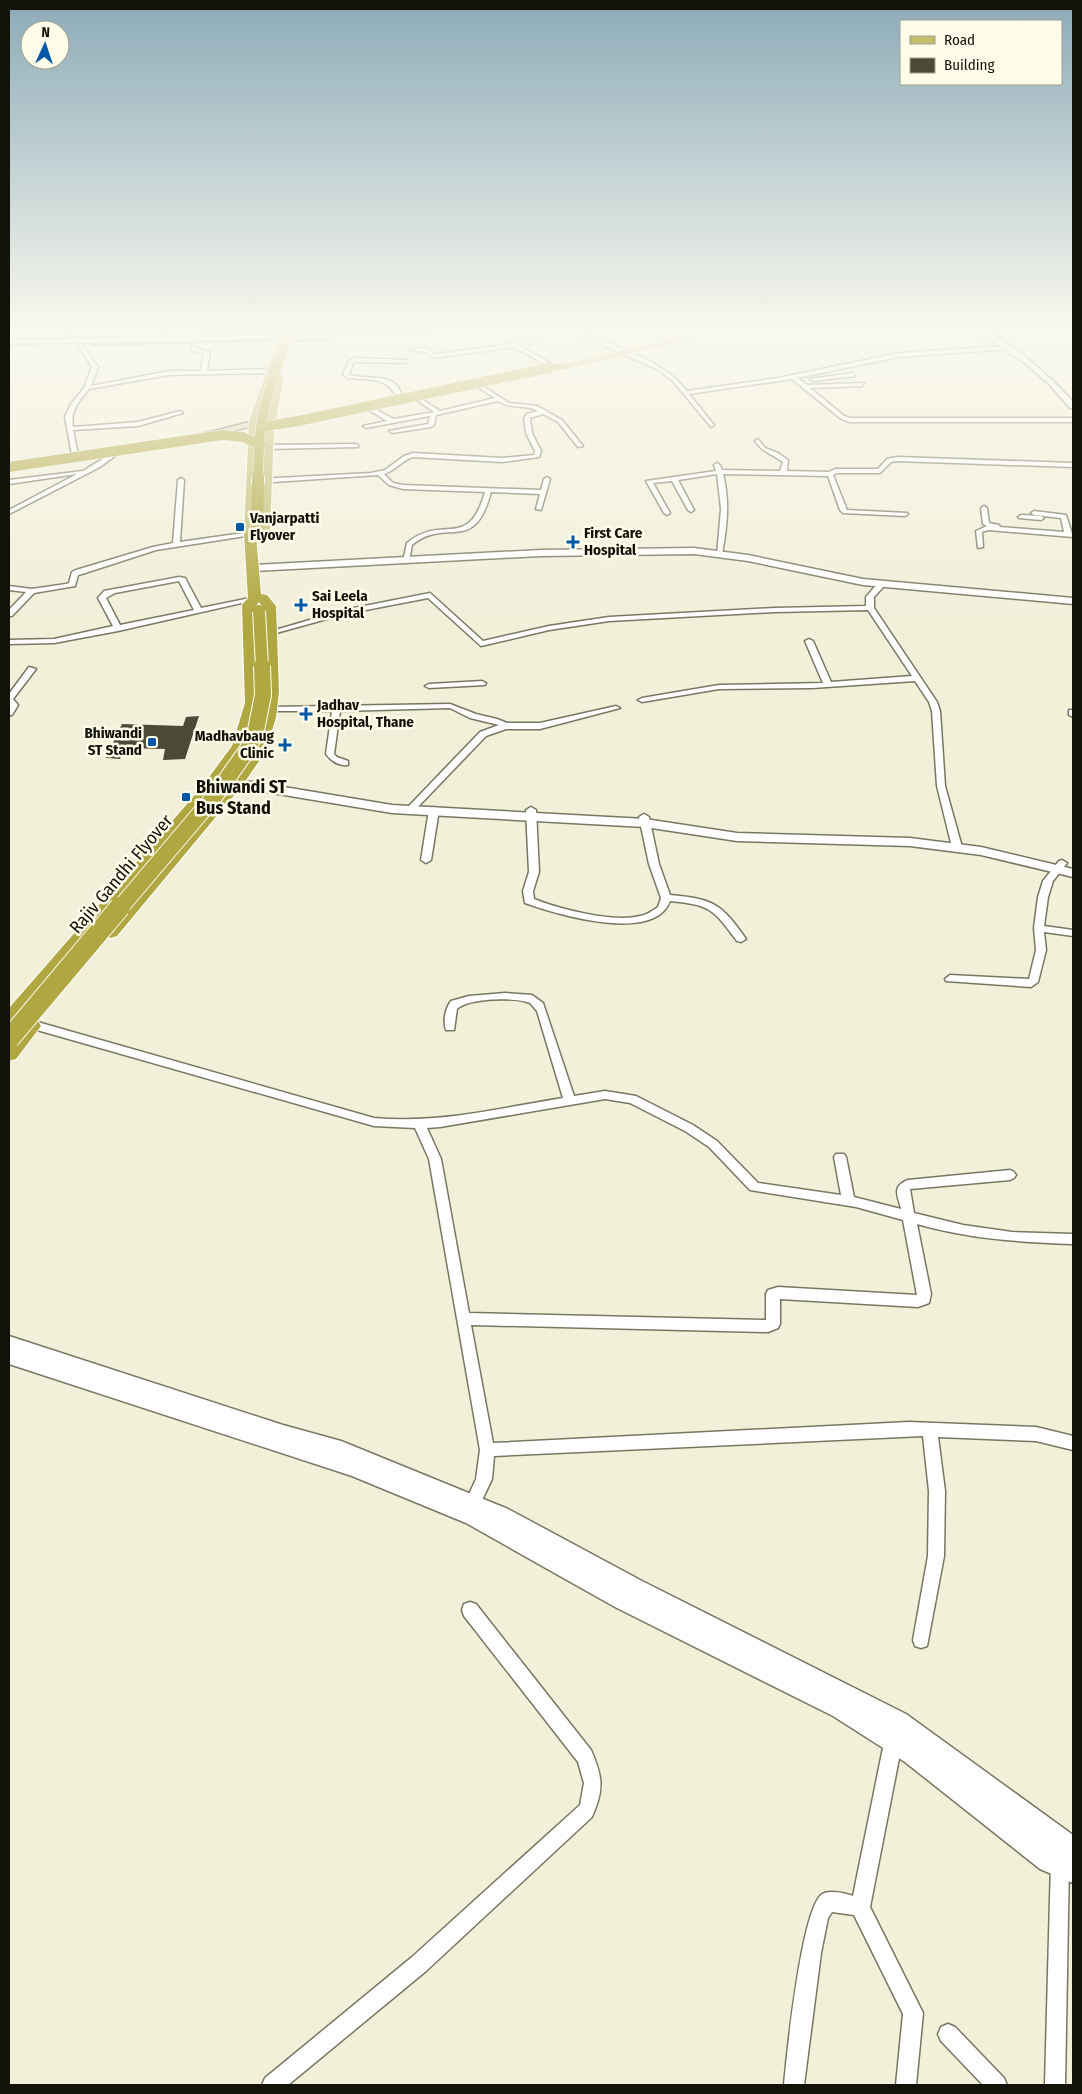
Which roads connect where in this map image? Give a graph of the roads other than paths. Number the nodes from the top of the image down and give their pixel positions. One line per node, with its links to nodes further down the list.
1 (69, 425): 13 (street)
2 (128, 425): 13 (street)
3 (273, 425): 12 (main road)
4 (275, 425): 12 (main road)
5 (276, 425): 12 (highway, bridge)
6 (375, 425): 11 (street)
7 (397, 425): 14 (street)
8 (431, 425): 14 (street)
9 (528, 425): 28 (street)
10 (564, 425): 20 (street)
11 (366, 426)
12 (262, 427): 18 (main road); 22 (main road); 36 (main road)
13 (69, 429): 23 (street)
14 (404, 429): 15 (street)
15 (392, 431)
16 (308, 438): 21 (street)
17 (758, 441): 29 (street)
18 (264, 446): 21 (street); 25 (highway, bridge); 34 (main road); 49 (highway, bridge)
19 (356, 446): 21 (street)
20 (580, 446)
21 (300, 447)
22 (114, 451): 23 (main road); 25 (main road); 27 (street)
23 (75, 455): 25 (main road)
24 (1073, 465): 30 (street)
25 (9, 467)
26 (718, 468): 29 (street); 32 (street); 52 (street)
27 (89, 471): 35 (street); 42 (street)
28 (380, 473): 34 (street); 37 (street)
29 (782, 473): 30 (street)
30 (830, 474): 45 (street)
31 (547, 479): 38 (street)
32 (674, 479): 41 (street); 43 (street)
33 (181, 480): 50 (street)
34 (266, 481): 36 (street); 49 (main road)
35 (9, 482)
36 (252, 482): 49 (main road)
37 (488, 491): 38 (street); 53 (street)
38 (543, 492): 40 (street)
39 (984, 508): 47 (street)
40 (539, 509)
41 (691, 510)
42 (9, 512)
43 (667, 513)
44 (1034, 513): 46 (street)
45 (905, 514)
46 (1065, 520): 47 (street); 48 (street)
47 (1024, 529): 48 (street)
48 (1071, 534): 51 (street)
49 (258, 535): 50 (street); 54 (highway); 54 (highway)
50 (176, 544): 57 (street)
51 (980, 547)
52 (719, 554): 53 (street); 55 (street)
53 (406, 561): 54 (street)
54 (258, 568): 59 (highway)
55 (882, 584): 58 (street); 60 (street)
56 (9, 588): 57 (street)
57 (32, 591): 62 (street)
58 (1073, 602)
59 (259, 603): 61 (street); 64 (highway); 68 (highway); 99 (highway, Rajiv Gandhi Flyover, bridge)
60 (870, 608): 64 (street); 70 (street)
61 (198, 610): 63 (street); 63 (street)
62 (9, 614)
63 (118, 628): 66 (street)
64 (269, 633): 67 (highway)
65 (808, 641): 72 (street)
66 (9, 642)
67 (270, 665): 68 (street); 77 (highway)
68 (252, 667): 82 (highway)
69 (32, 669): 73 (street)
70 (917, 678): 72 (street); 87 (street)
71 (482, 683): 75 (street)
72 (828, 685): 74 (street)
73 (9, 700): 79 (street)
74 (642, 700)
75 (429, 705): 78 (street); 80 (street)
76 (616, 708): 80 (street)
77 (270, 709): 78 (street); 82 (highway)
78 (336, 709): 81 (street)
79 (9, 713)
80 (505, 726): 83 (street)
81 (344, 763)
82 (227, 780): 83 (street); 96 (highway); 97 (highway)
83 (412, 807): 84 (street); 85 (street)
84 (434, 810): 85 (street); 88 (street)
85 (531, 812): 86 (street); 91 (street)
86 (644, 820): 87 (street); 91 (street)
87 (957, 844): 89 (street)
88 (426, 860)
89 (1064, 866): 90 (street); 92 (street)
90 (1073, 873)
91 (666, 898): 94 (street)
92 (1040, 928): 93 (street); 95 (street)
93 (1073, 933)
94 (741, 939)
95 (950, 979)
96 (10, 1019): 97 (street)
97 (32, 1025): 100 (highway); 102 (street)
98 (450, 1026): 101 (street)
99 (9, 1039)
100 (9, 1054)
101 (570, 1101): 102 (street); 105 (street)
102 (419, 1124): 108 (street)
103 (840, 1157): 105 (street)
104 (1010, 1175): 106 (street)
105 (848, 1201): 106 (street)
106 (910, 1217): 107 (street); 108 (street)
107 (1073, 1239)
108 (464, 1319): 114 (street)
109 (9, 1344): 111 (street)
110 (9, 1356): 111 (street)
111 (38, 1359): 115 (street)
112 (930, 1430): 113 (street); 114 (street); 117 (street)
113 (1073, 1443)
114 (487, 1450): 115 (street)
115 (470, 1509): 118 (street)
116 (470, 1610): 123 (street)
117 (921, 1640)
118 (896, 1731): 119 (street); 120 (street); 121 (street)
119 (1068, 1845): 120 (street)
120 (1066, 1868): 127 (street)
121 (860, 1908): 124 (street); 125 (street)
122 (948, 2034): 126 (street)
123 (272, 2085)
124 (794, 2085)
125 (906, 2085)
126 (997, 2085)
127 (1055, 2085)

